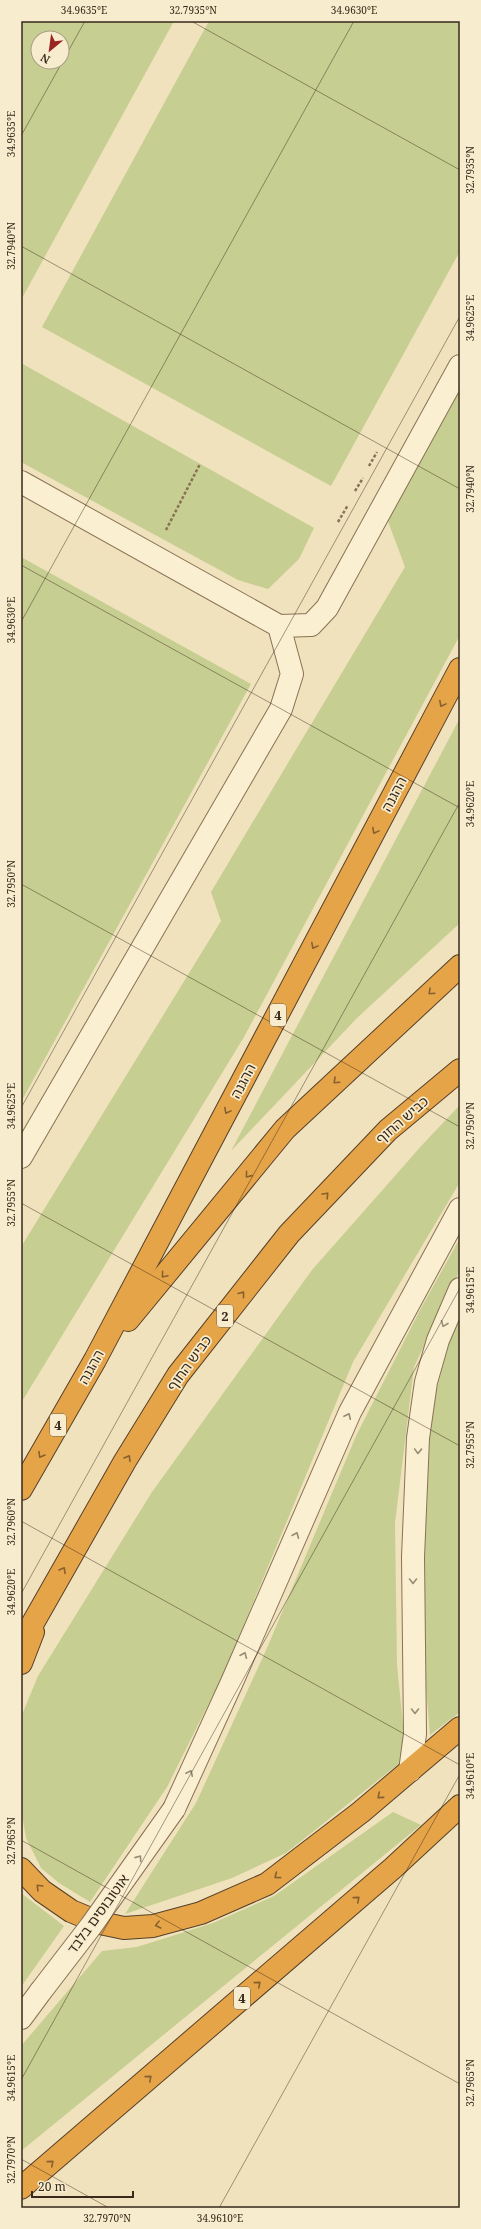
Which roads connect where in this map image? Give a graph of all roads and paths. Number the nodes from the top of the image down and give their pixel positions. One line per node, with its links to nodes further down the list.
1 (460, 366): 11 (street)
2 (377, 452): 4 (path)
3 (200, 464): 10 (path)
4 (369, 466)
5 (362, 478): 7 (path)
6 (21, 482): 11 (street)
7 (356, 491)
8 (348, 505): 9 (path)
9 (338, 522)
10 (165, 532)
11 (279, 626): 15 (street)
12 (460, 670): 18 (highway, ההגנה / 4, one-way to 18)
13 (460, 966): 18 (highway, one-way to 18)
14 (460, 1070): 20 (highway, כביש החוף / 2, one-way to 14)
15 (21, 1157)
16 (460, 1209): 27 (street, אוטובוסים בלבד, one-way to 16, bridge)
17 (460, 1288): 24 (street, one-way to 24)
18 (95, 1360): 19 (highway, ההגנה / 4, one-way to 19)
19 (21, 1489)
20 (44, 1604): 21 (highway, כביש החוף / 2); 22 (highway)
21 (21, 1644)
22 (21, 1663)
23 (460, 1728): 24 (highway)
24 (410, 1771): 26 (highway, one-way to 26)
25 (460, 1806): 28 (highway, 4, one-way to 25)
26 (21, 1869)
27 (21, 2018)
28 (21, 2188)

